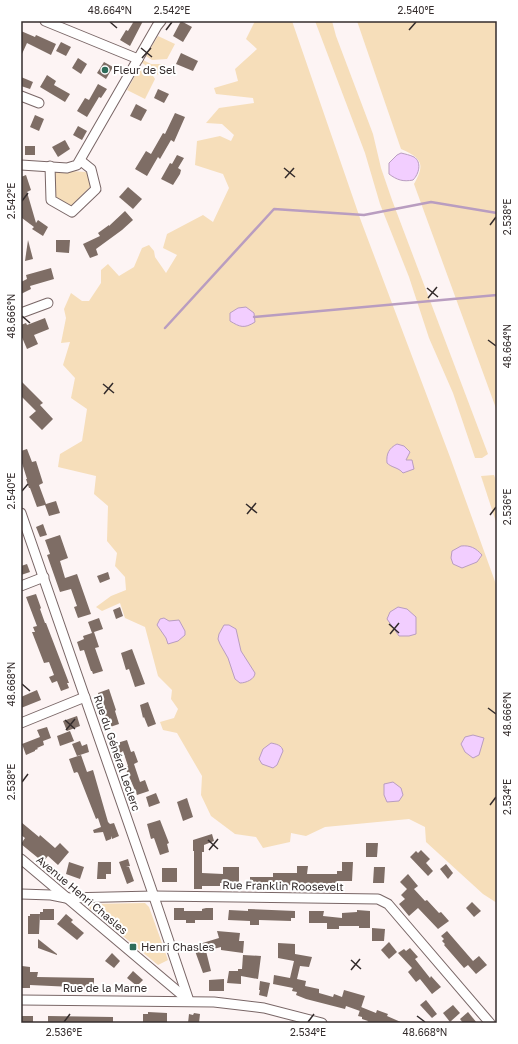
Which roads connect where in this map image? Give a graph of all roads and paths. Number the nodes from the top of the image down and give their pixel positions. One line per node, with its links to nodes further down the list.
1 (45, 21): 3 (street)
2 (162, 21): 4 (street)
3 (67, 25): 4 (street)
4 (138, 59): 7 (street)
5 (21, 96): 6 (street)
6 (40, 103)
7 (81, 161): 9 (street); 9 (street)
8 (21, 165): 9 (street)
9 (50, 166)
10 (48, 303): 11 (street)
11 (21, 313)
12 (21, 514): 13 (street, Rue du Général Leclerc)
13 (44, 577): 14 (street); 15 (street, Rue du Général Leclerc)
14 (21, 586)
15 (85, 697): 16 (street); 19 (street, Rue du Général Leclerc)
16 (21, 723)
17 (21, 859): 20 (street, Avenue Henri Chasles)
18 (21, 894): 20 (street, Rue Franklin Roosevelt)
19 (154, 896): 20 (street, Rue Franklin Roosevelt); 22 (street, Rue du Général Leclerc); 24 (street, Rue Franklin Roosevelt)
20 (66, 898): 22 (street, Avenue Henri Chasles)
21 (21, 1000): 22 (street, Rue de la Marne)
22 (189, 1001): 23 (street)
23 (322, 1023)
24 (490, 1023)

